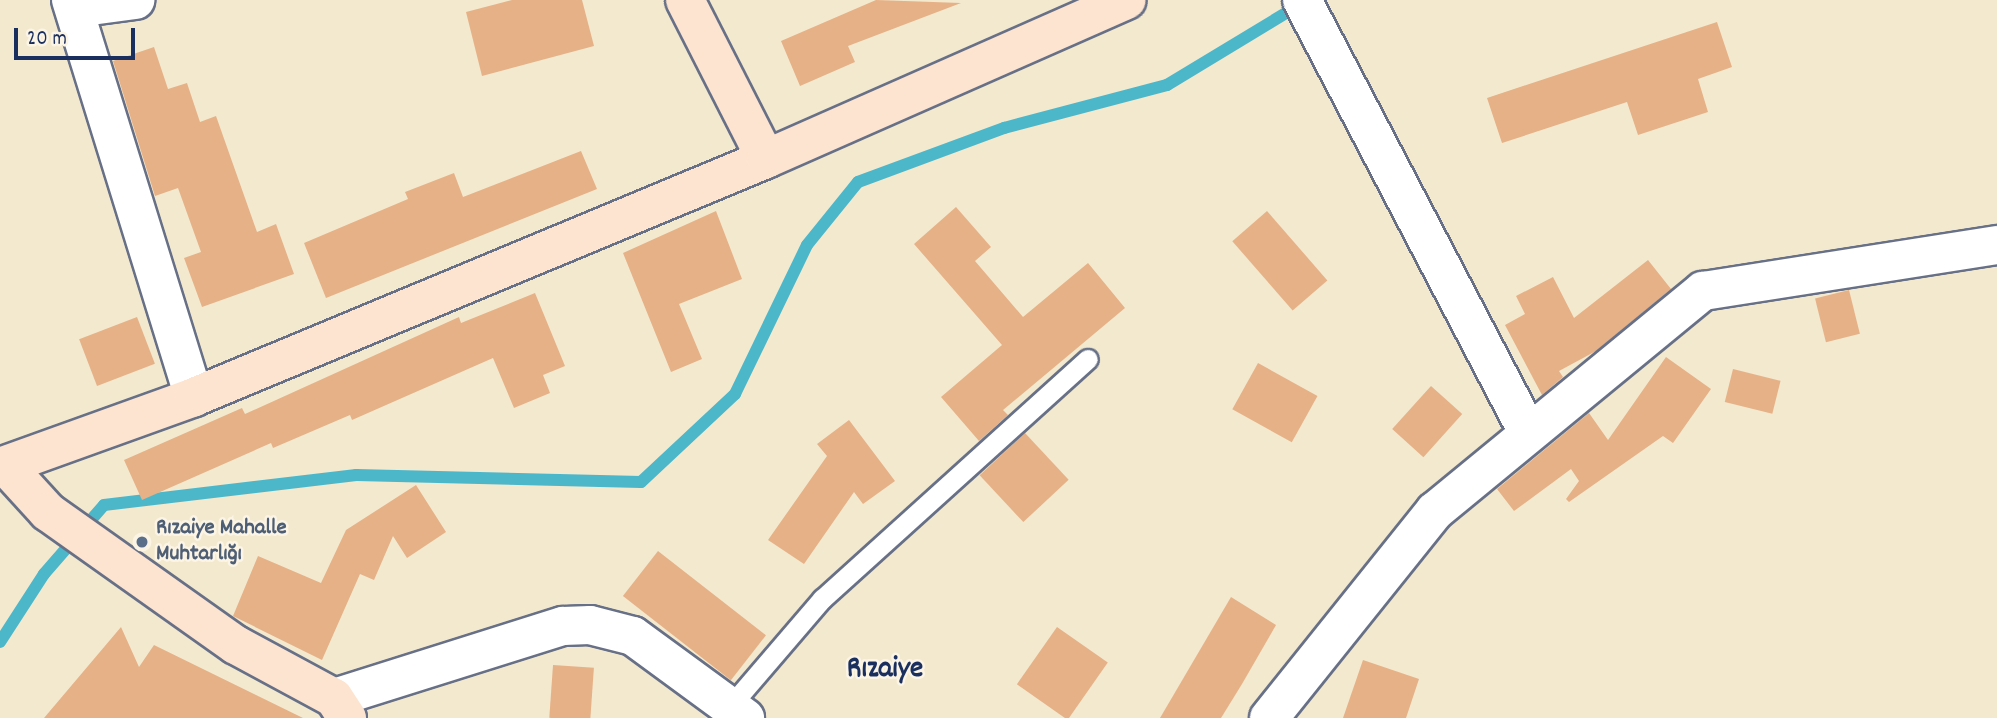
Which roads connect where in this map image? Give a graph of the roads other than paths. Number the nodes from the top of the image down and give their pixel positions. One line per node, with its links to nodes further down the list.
1 (135, 0): 5 (street)
2 (685, 0): 6 (street)
3 (1127, 0): 6 (street)
4 (1302, 0): 10 (street)
5 (73, 4): 9 (street)
6 (766, 159): 9 (street)
7 (1997, 245): 10 (street)
8 (1088, 359): 13 (lane)
9 (194, 397): 11 (street)
10 (1527, 431): 14 (street)
11 (3, 466): 12 (street)
12 (340, 708): 13 (street)
13 (738, 712)
14 (1269, 718)

